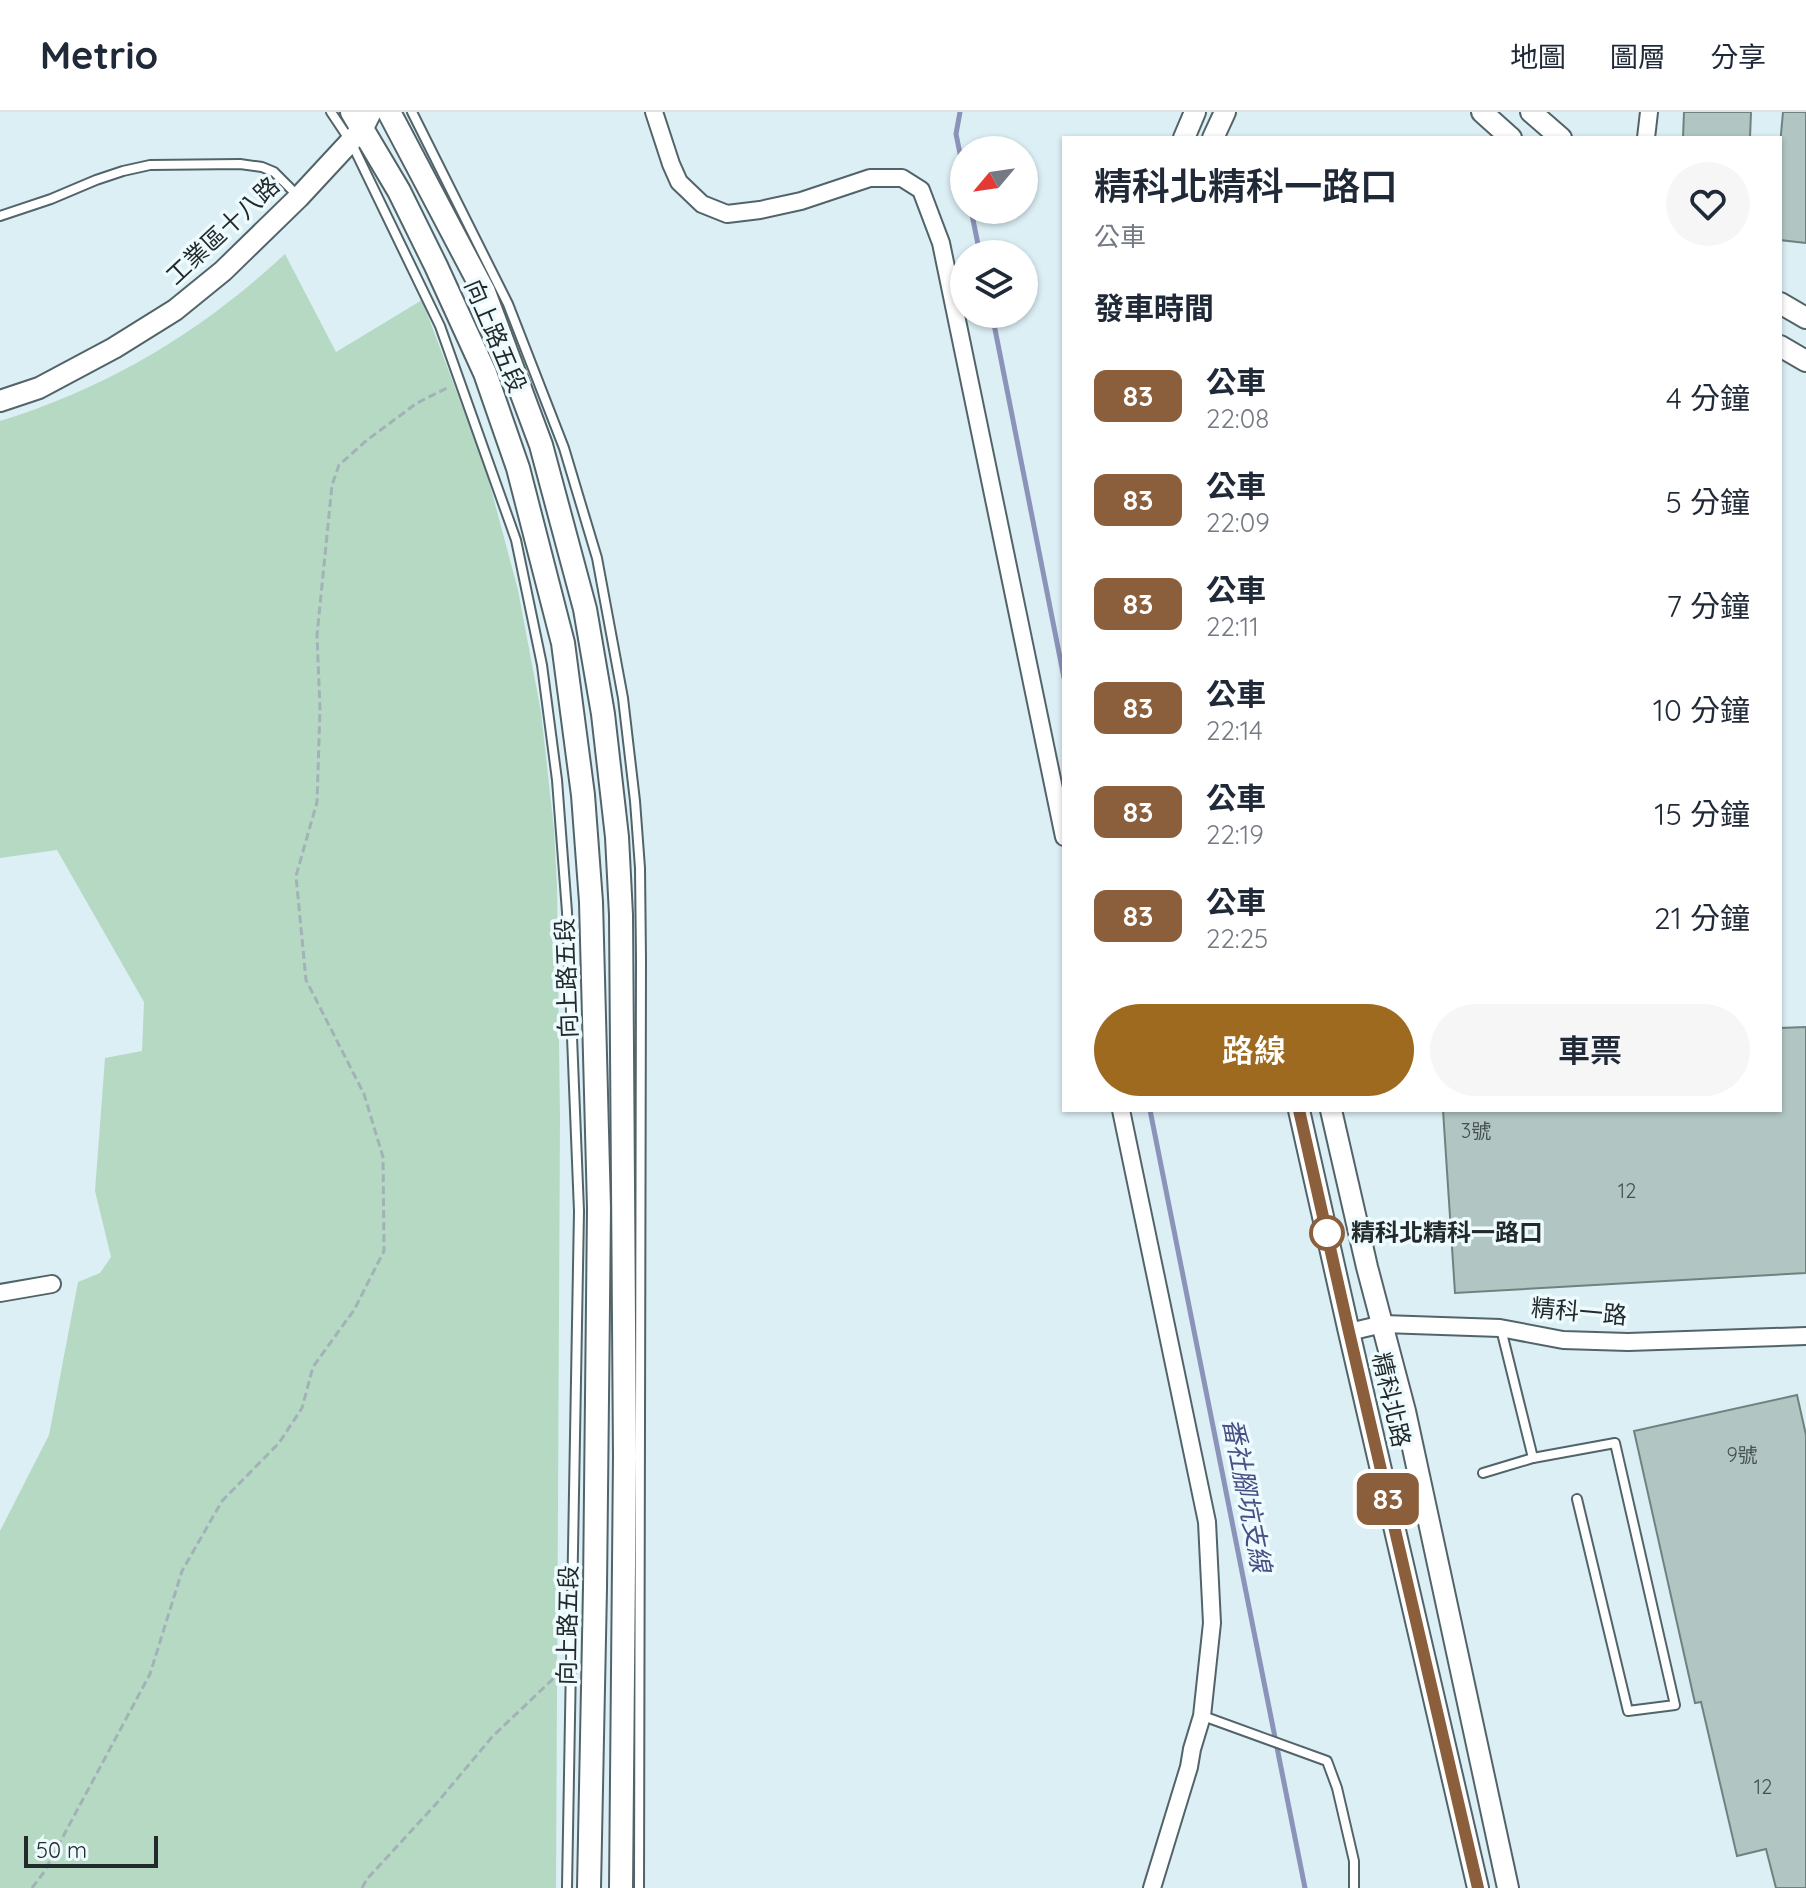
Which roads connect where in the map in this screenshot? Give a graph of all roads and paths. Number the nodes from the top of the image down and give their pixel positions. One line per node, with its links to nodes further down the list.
1 (331, 112): 10 (lane, 向上路五段)
2 (389, 112): 43 (main road, 向上路五段)
3 (412, 112): 44 (lane, 向上路五段)
4 (654, 112): 24 (street)
5 (1195, 112): 11 (street)
6 (1225, 112): 12 (street)
7 (1482, 112): 13 (street)
8 (1531, 112): 14 (street)
9 (1649, 112): 15 (street)
10 (364, 120): 16 (street, 工業區十八路); 22 (lane, 向上路五段); 42 (main road, 向上路五段)
11 (1185, 136)
12 (1214, 136)
13 (1509, 136)
14 (1559, 136)
15 (1646, 136)
16 (299, 197): 17 (lane); 23 (street, 工業區十八路)
17 (0, 216)
18 (1782, 304): 19 (street)
19 (1806, 318)
20 (1782, 347): 21 (street)
21 (1806, 361)
22 (459, 381): 37 (lane, 向上路五段); 39 (path)
23 (0, 401)
24 (1062, 827)
25 (1121, 1112): 38 (street)
26 (1299, 1112): 32 (street, 精科北路)
27 (1331, 1112): 30 (street, 精科北路)
28 (52, 1284): 29 (street)
29 (0, 1293)
30 (1383, 1324): 31 (street, 精科一路); 32 (street, 精科一路); 48 (street, 精科北路)
31 (1500, 1328): 33 (street, 精科一路); 34 (lane)
32 (1349, 1332): 47 (street, 精科北路)
33 (1806, 1336)
34 (1533, 1458): 35 (lane); 36 (lane)
35 (1483, 1473)
36 (1577, 1499)
37 (571, 1663): 40 (path); 41 (lane, 向上路五段)
38 (1202, 1716): 45 (street); 46 (lane)
39 (32, 1888)
40 (362, 1888)
41 (567, 1888)
42 (589, 1888)
43 (621, 1888)
44 (639, 1888)
45 (1152, 1888)
46 (1354, 1888)
47 (1478, 1888)
48 (1508, 1888)

